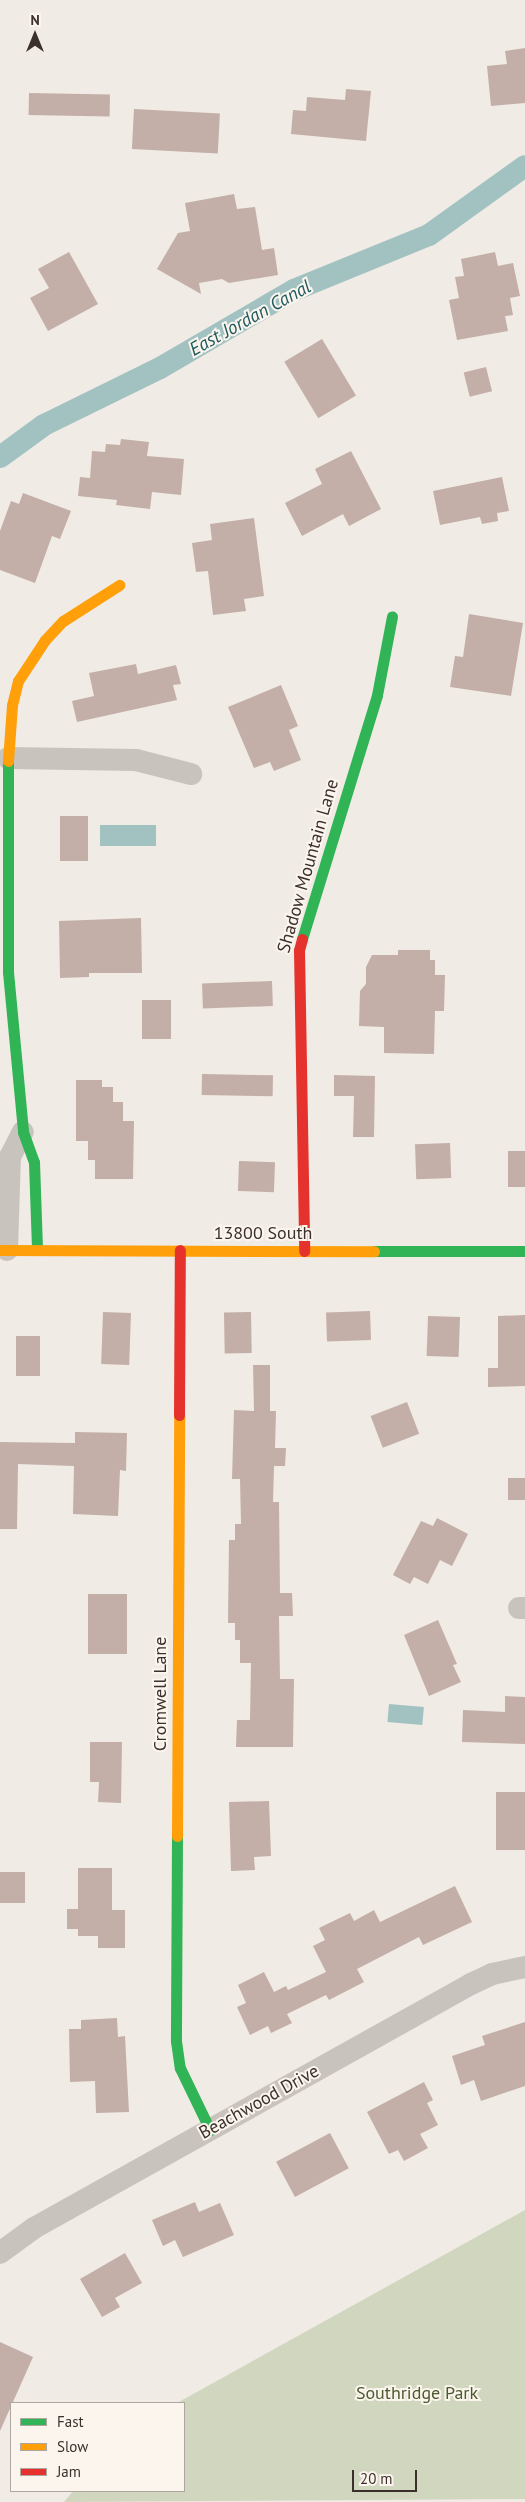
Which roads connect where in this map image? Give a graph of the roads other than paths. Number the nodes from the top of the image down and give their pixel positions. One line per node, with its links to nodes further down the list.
1 (119, 586): 3 (street)
2 (392, 616): 9 (street, Shadow Mountain Lane)
3 (8, 758): 4 (street); 5 (street)
4 (191, 774)
5 (23, 1132): 6 (street); 7 (street)
6 (3, 1250): 7 (street, 13800 South)
7 (37, 1250): 8 (street, 13800 South)
8 (180, 1250): 9 (street, 13800 South); 12 (street, Cromwell Lane)
9 (304, 1251): 10 (street, 13800 South)
10 (525, 1251)
11 (525, 1967): 12 (street, Beachwood Drive)
12 (210, 2130): 13 (street, Beachwood Drive)
13 (0, 2253)

